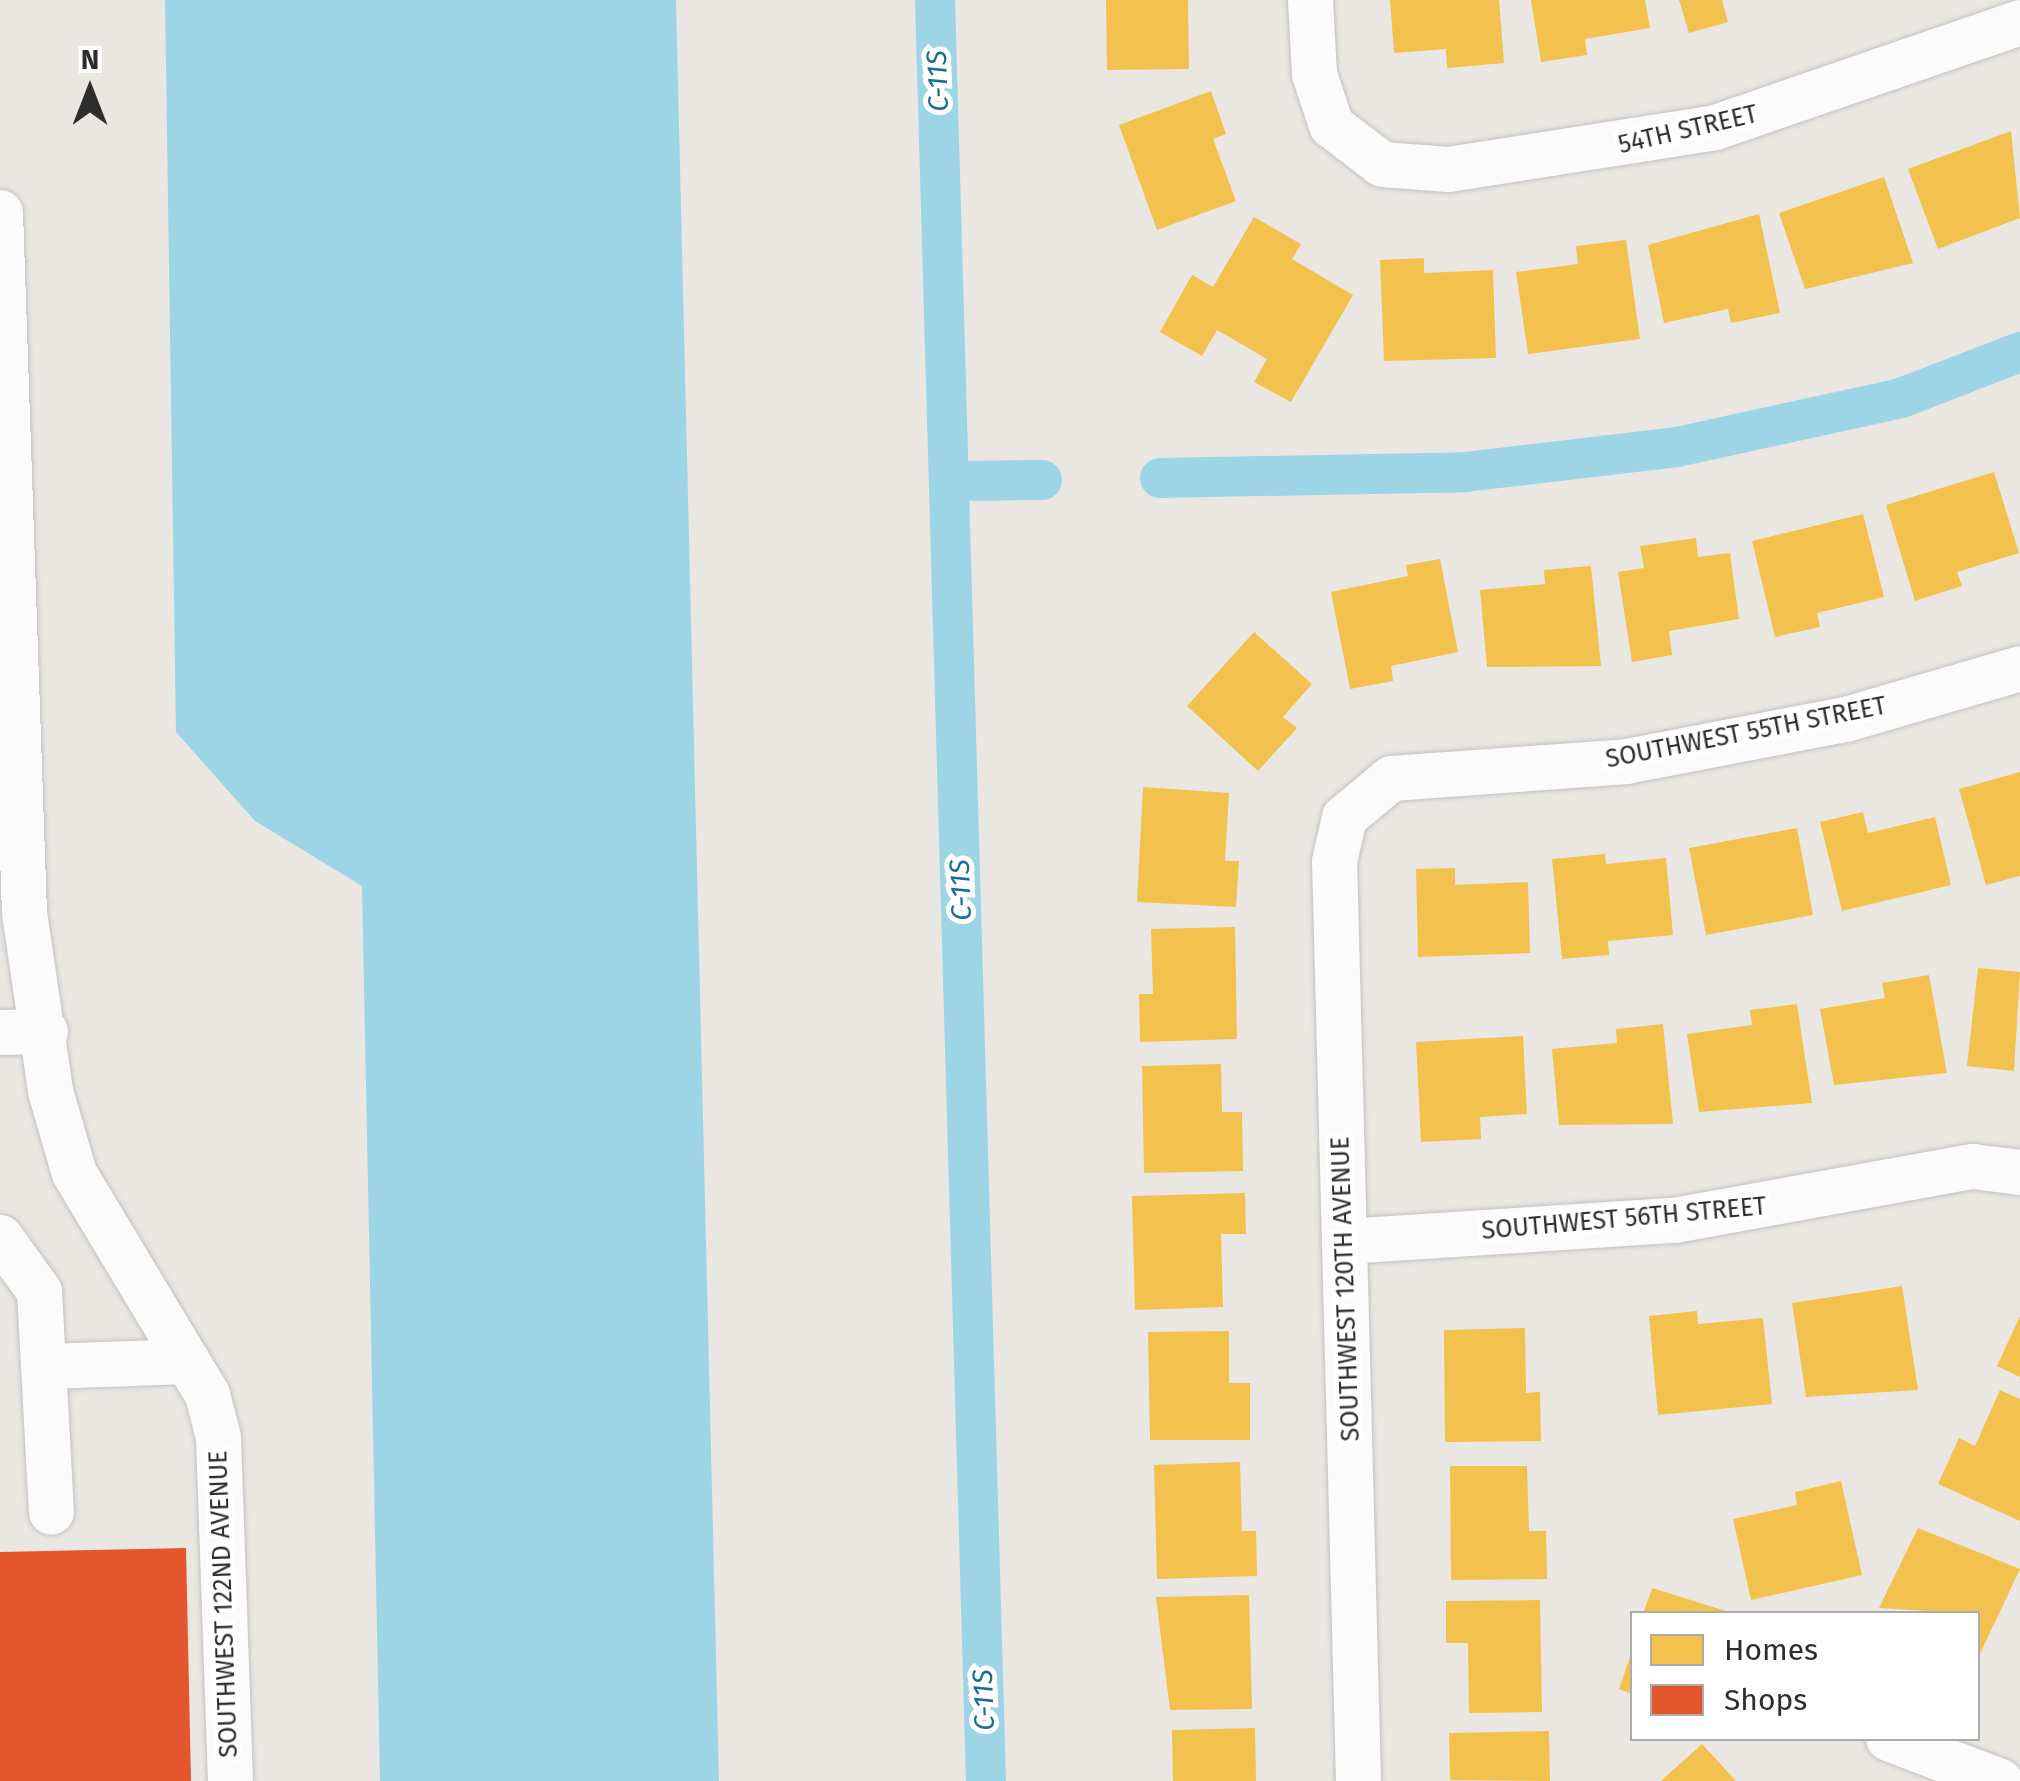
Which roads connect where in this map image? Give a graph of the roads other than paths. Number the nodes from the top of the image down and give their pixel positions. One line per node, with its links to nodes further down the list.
1 (1310, 0): 2 (street, 54TH STREET)
2 (2020, 22)
3 (0, 212): 6 (street, SOUTHWEST 122ND AVENUE)
4 (2020, 668): 5 (street, SOUTHWEST 55TH STREET)
5 (1354, 801): 11 (street, SOUTHWEST 120TH AVENUE)
6 (12, 912): 7 (street, SOUTHWEST 122ND AVENUE)
7 (45, 1031): 8 (street); 12 (street, SOUTHWEST 122ND AVENUE)
8 (0, 1032)
9 (2020, 1172): 11 (street, SOUTHWEST 56TH STREET)
10 (0, 1237): 13 (street)
11 (1345, 1241): 17 (street, SOUTHWEST 120TH AVENUE)
12 (187, 1361): 13 (street); 16 (street, SOUTHWEST 122ND AVENUE)
13 (47, 1366): 14 (street)
14 (51, 1512)
15 (1896, 1741): 18 (street)
16 (230, 1781)
17 (1358, 1781)
18 (2000, 1781)

